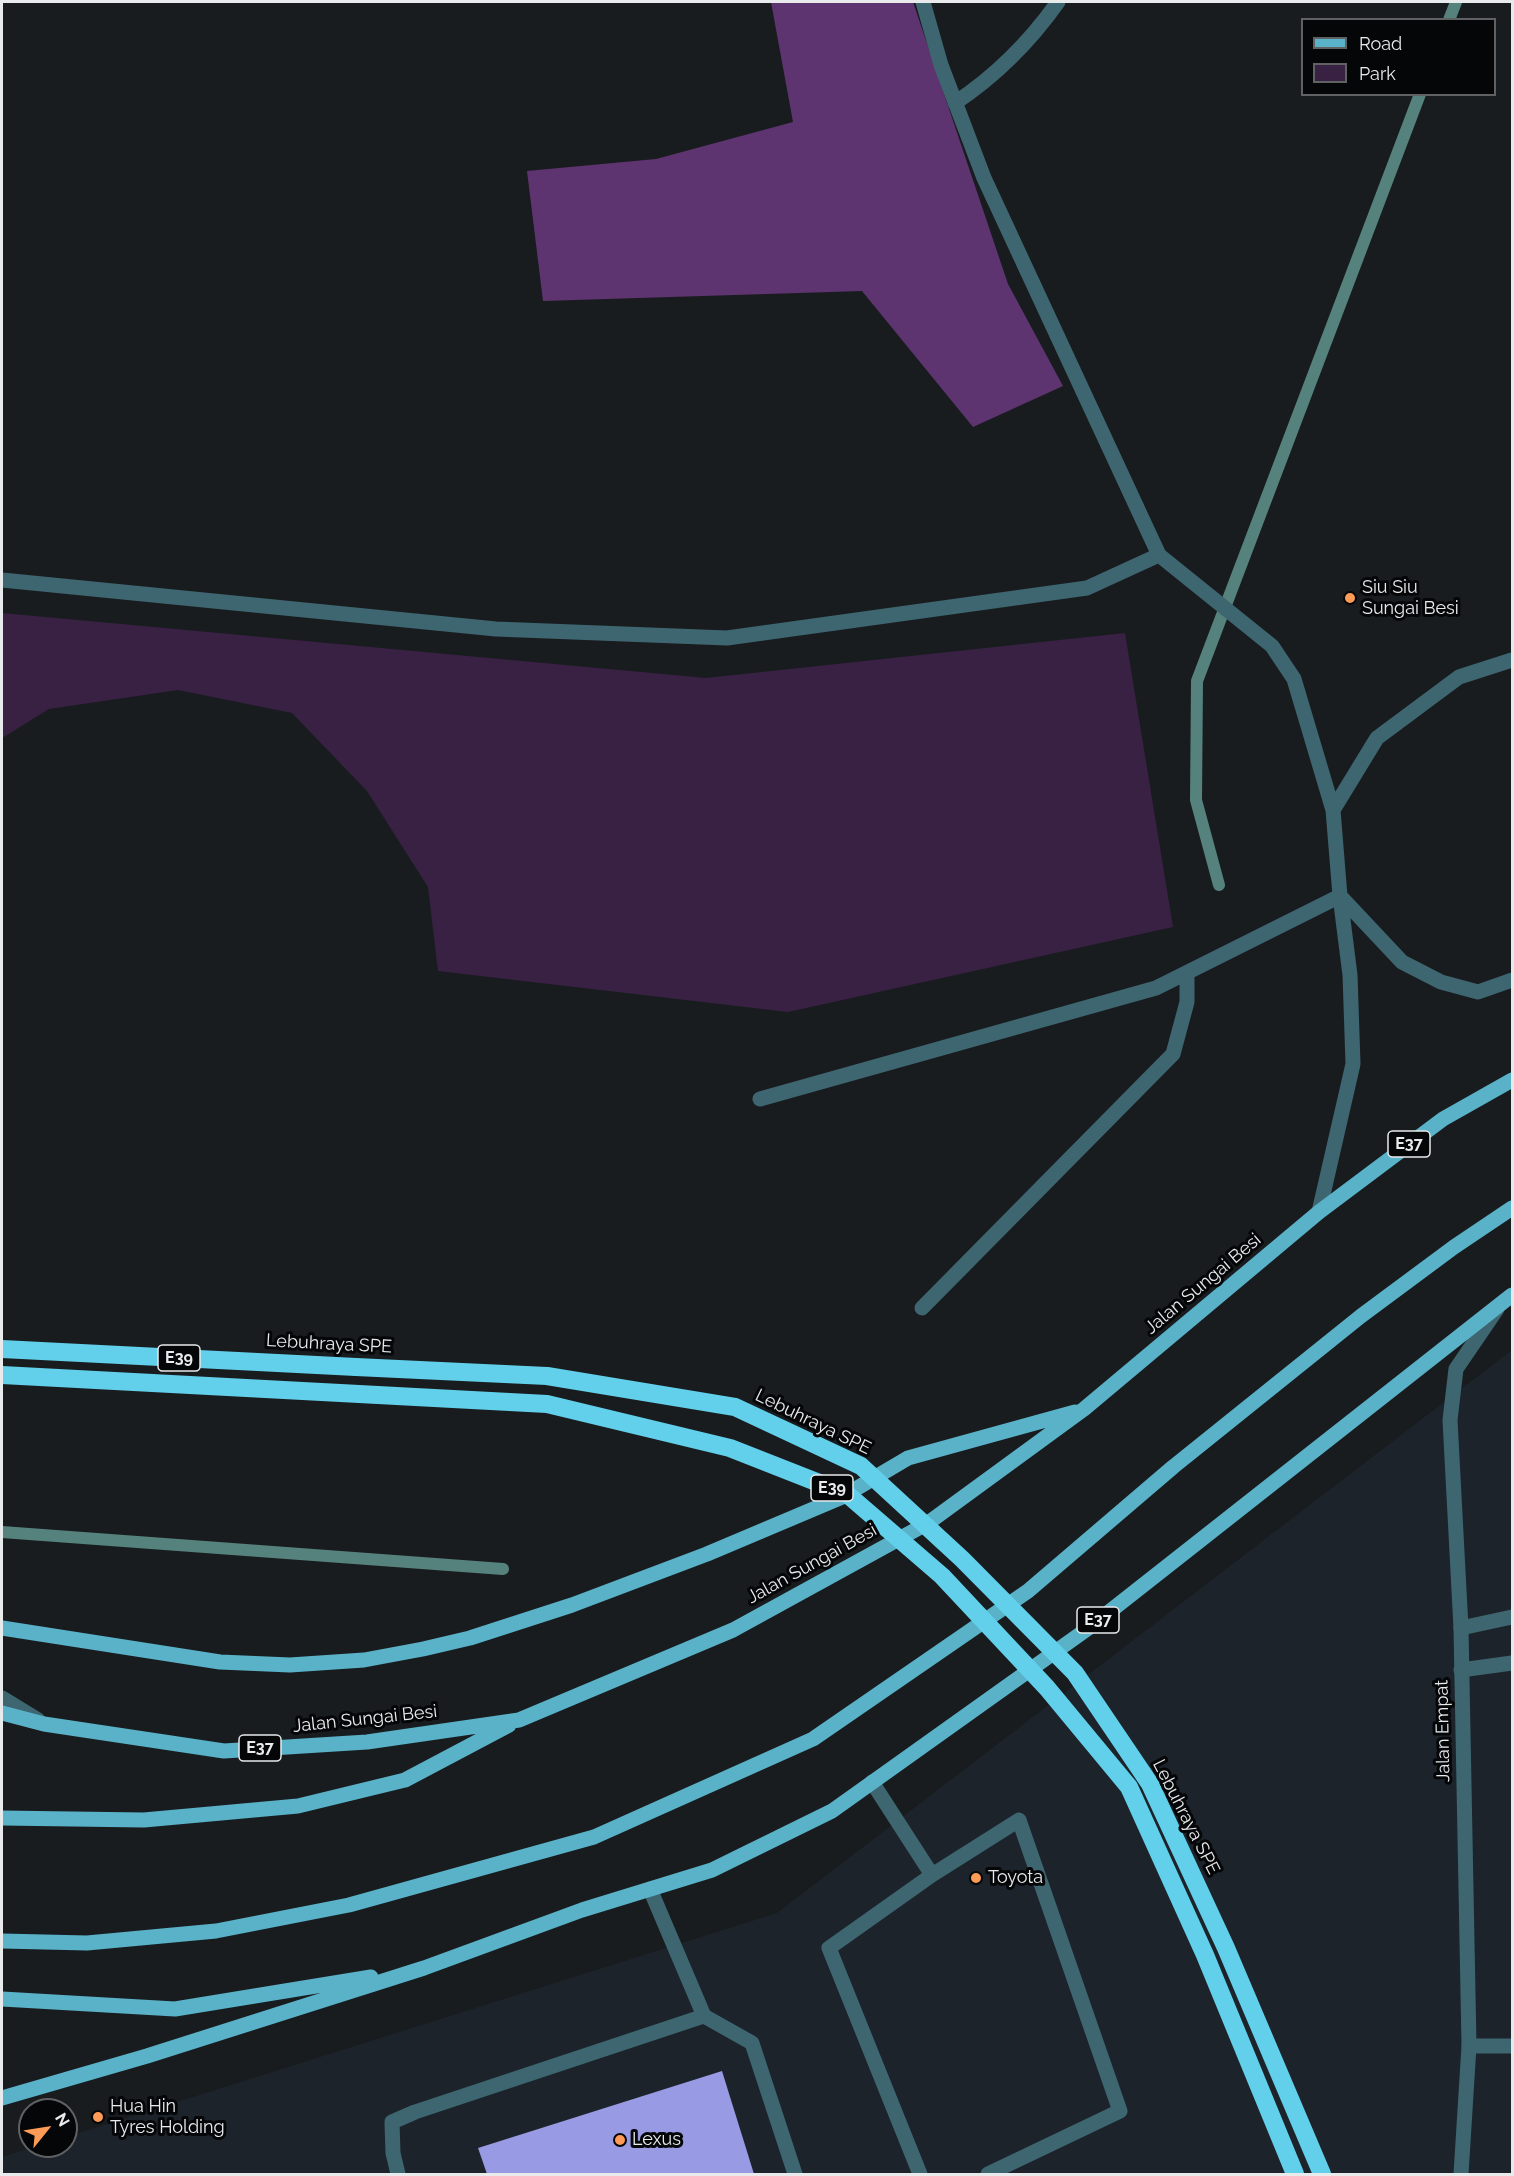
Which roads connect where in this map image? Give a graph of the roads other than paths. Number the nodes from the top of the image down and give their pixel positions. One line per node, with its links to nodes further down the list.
1 (923, 2): 3 (street)
2 (1058, 2): 3 (street)
3 (956, 102): 4 (street)
4 (1160, 555): 5 (street); 7 (street)
5 (2, 580)
6 (1512, 660): 7 (street)
7 (1333, 810): 8 (street)
8 (1340, 896): 9 (street); 10 (street); 14 (street)
9 (1187, 974): 12 (street); 16 (street)
10 (1512, 980)
11 (1510, 1081): 14 (main road, Jalan Sungai Besi / E37)
12 (760, 1099)
13 (1512, 1208): 33 (main road)
14 (1319, 1212): 19 (main road, Jalan Sungai Besi / E37)
15 (1508, 1298): 22 (street, Jalan Empat); 29 (main road, E37)
16 (922, 1308)
17 (2, 1348): 45 (highway, Lebuhraya SPE / E39, bridge)
18 (2, 1375): 44 (highway, Lebuhraya SPE / E39, bridge)
19 (1084, 1409): 21 (main road); 27 (main road, Jalan Sungai Besi / E37)
20 (1512, 1617): 22 (street)
21 (2, 1628)
22 (1461, 1628): 24 (street, Jalan Empat)
23 (1512, 1664): 24 (street)
24 (1461, 1671): 37 (street, Jalan Empat)
25 (2, 1698): 28 (street)
26 (2, 1713): 28 (main road, Jalan Sungai Besi / E37)
27 (519, 1720): 28 (main road, Jalan Sungai Besi / E37); 30 (main road)
28 (44, 1724)
29 (872, 1782): 31 (street); 32 (main road, E37)
30 (2, 1818)
31 (932, 1875): 42 (street); 43 (street)
32 (650, 1889): 34 (main road, E37); 36 (street)
33 (2, 1941)
34 (424, 1968): 35 (main road, E37); 39 (main road)
35 (2, 1999)
36 (704, 2016): 40 (street); 41 (street)
37 (1469, 2046): 38 (street); 46 (street, Jalan Empat)
38 (1512, 2046)
39 (2, 2098)
40 (398, 2175)
41 (795, 2175)
42 (920, 2175)
43 (988, 2175)
44 (1295, 2175)
45 (1322, 2175)
46 (1461, 2175)

